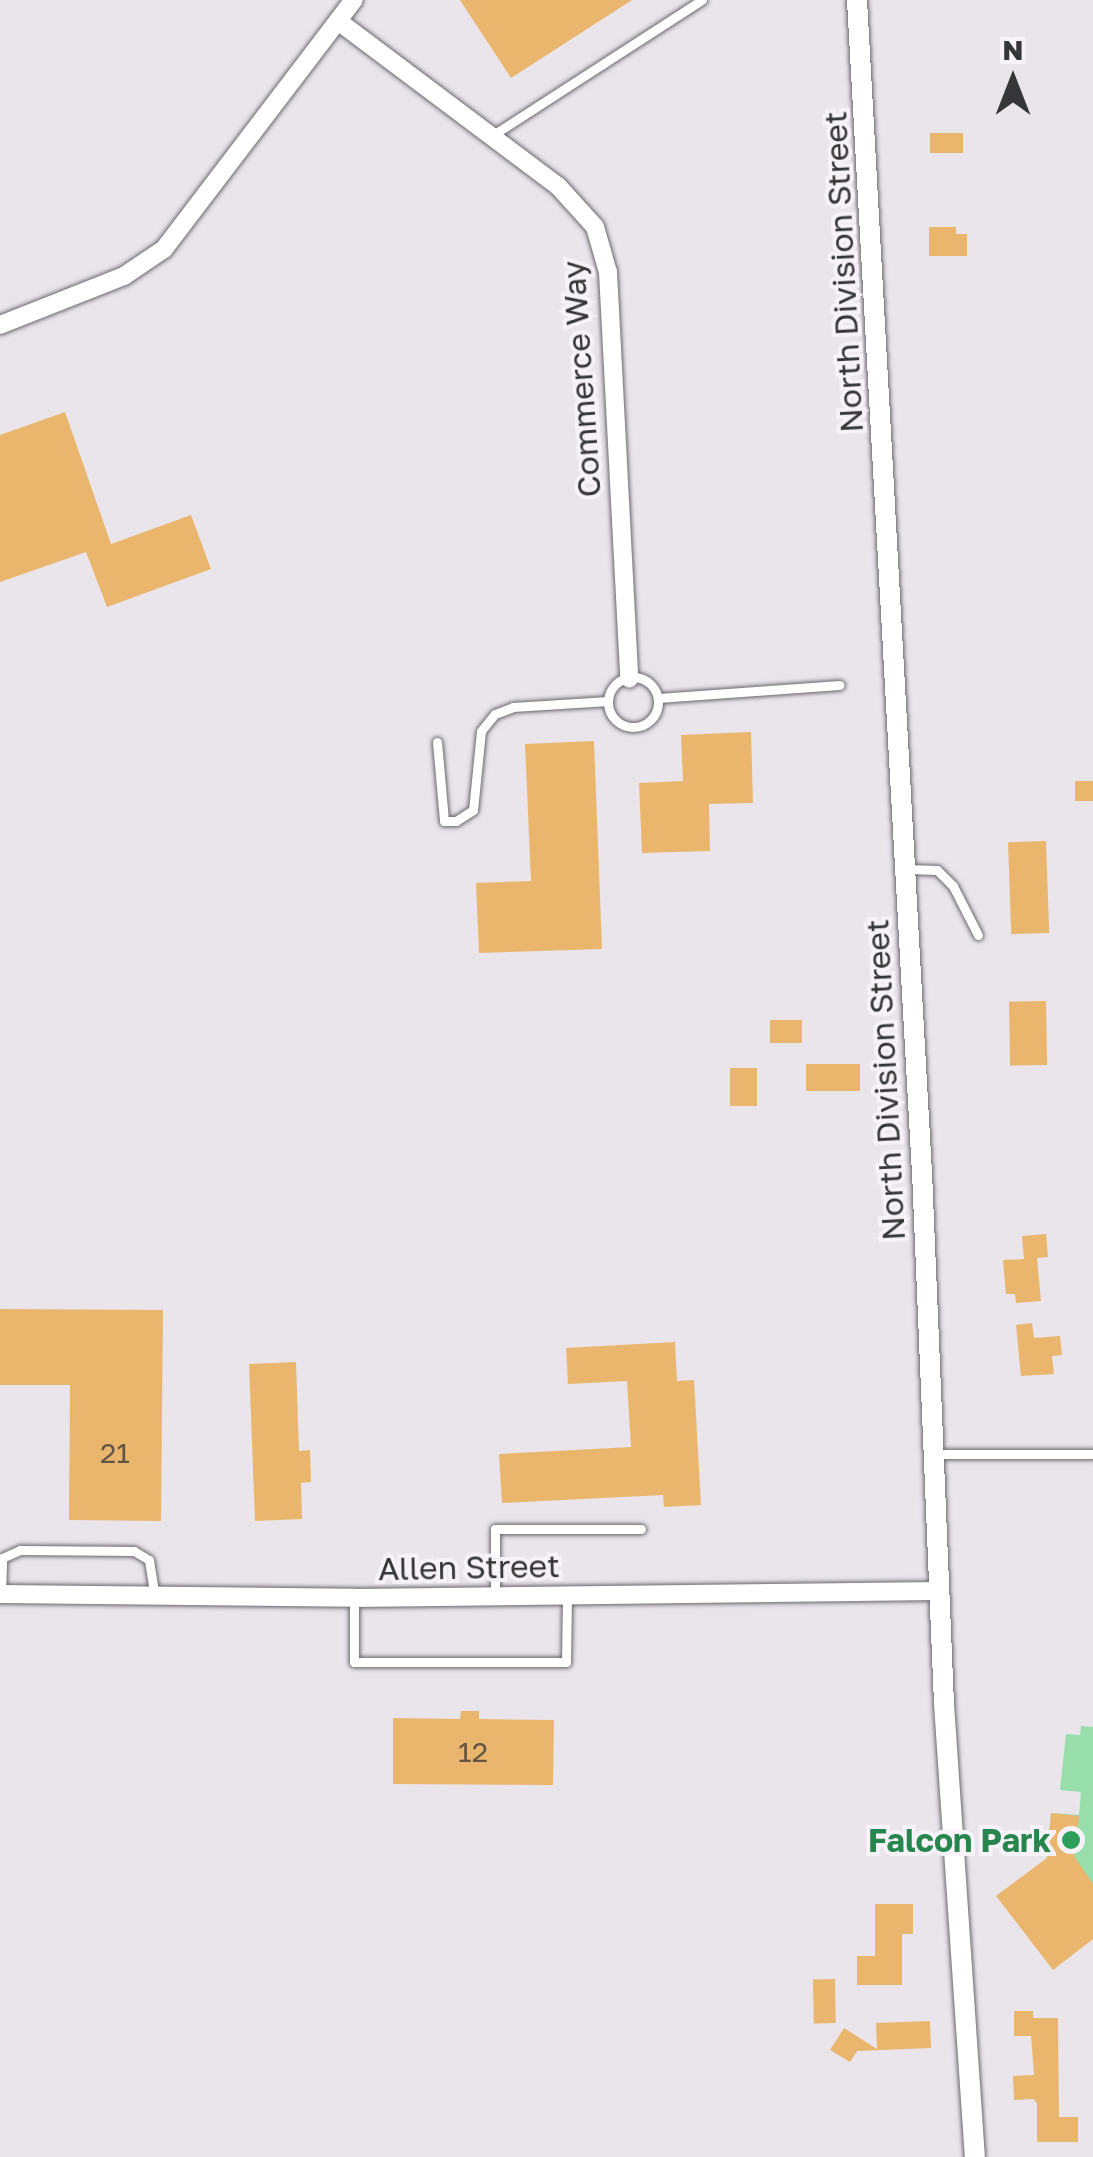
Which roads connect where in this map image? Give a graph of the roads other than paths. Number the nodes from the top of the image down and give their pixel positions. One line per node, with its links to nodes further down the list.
1 (354, 0): 4 (street)
2 (702, 0): 5 (lane)
3 (857, 0): 12 (street, North Division Street)
4 (338, 21): 5 (street, Commerce Way); 6 (street)
5 (490, 136): 7 (street, Commerce Way)
6 (0, 325)
7 (630, 678): 9 (lane); 10 (lane)
8 (840, 684): 9 (lane)
9 (658, 698): 10 (lane)
10 (608, 701): 11 (lane)
11 (438, 742)
12 (903, 869): 13 (lane); 14 (street, North Division Street)
13 (978, 934)
14 (932, 1454): 15 (lane); 17 (street, North Division Street)
15 (1093, 1454)
16 (641, 1529): 21 (lane)
17 (939, 1591): 19 (street, Allen Street); 23 (street, North Division Street)
18 (1, 1594): 20 (street, Allen Street); 20 (lane)
19 (567, 1596): 21 (street, Allen Street); 22 (lane)
20 (156, 1597): 22 (street, Allen Street)
21 (495, 1597): 22 (street, Allen Street)
22 (354, 1598)
23 (975, 2157)

